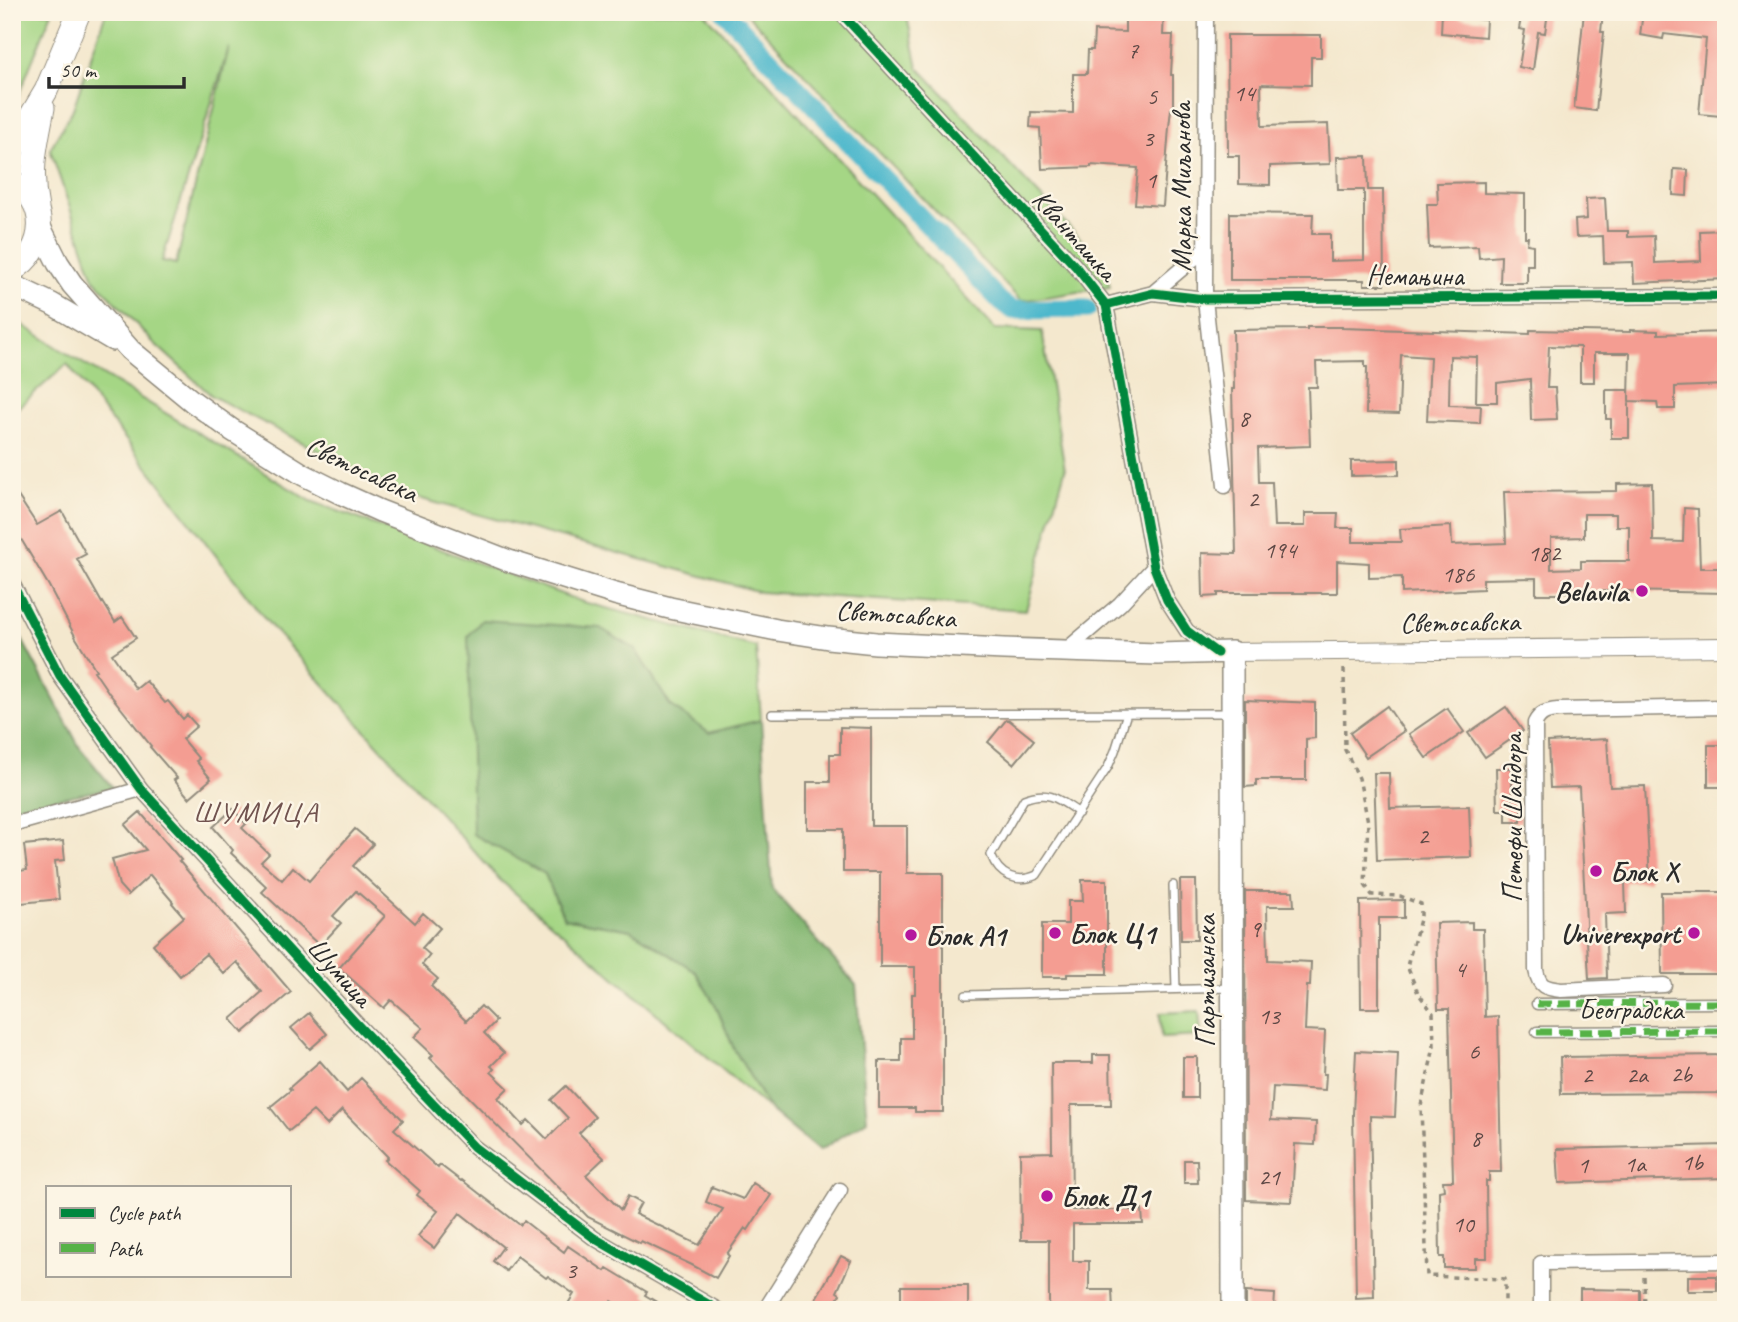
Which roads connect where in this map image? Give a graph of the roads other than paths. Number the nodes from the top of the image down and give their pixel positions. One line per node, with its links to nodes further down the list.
1 (79, 12): 4 (main road)
2 (840, 12): 14 (street, Кванташка)
3 (1206, 12): 8 (street, Марка Миљанова)
4 (46, 91): 5 (main road); 7 (main road)
5 (12, 148)
6 (12, 183): 7 (main road)
7 (38, 218): 9 (main road); 15 (main road)
8 (1204, 250): 11 (street, Немањина); 13 (street, Марка Миљанова)
9 (12, 270)
10 (12, 285): 15 (main road)
11 (1153, 293): 13 (street, Немањина); 14 (street, Немањина)
12 (1726, 296): 13 (street, Немањина)
13 (1205, 299): 16 (street, Марка Миљанова)
14 (1107, 305): 17 (street, Кванташка)
15 (130, 350): 20 (main road, Светосавска)
16 (1225, 486)
17 (1154, 567): 20 (street); 21 (street, Кванташка)
18 (12, 583): 26 (street, Шумица)
19 (1726, 646): 21 (street, Светосавска)
20 (1065, 652): 21 (main road, Светосавска)
21 (1224, 652): 24 (main road, Партизанска)
22 (1726, 708): 30 (street, Петефи Шандора)
23 (1127, 713): 24 (lane); 25 (lane); 27 (lane)
24 (1232, 713): 31 (main road, Партизанска)
25 (772, 714)
26 (141, 789): 28 (street); 40 (street, Шумица)
27 (1079, 813): 27 (lane)
28 (12, 825)
29 (1173, 885): 32 (lane)
30 (1664, 985)
31 (1233, 988): 32 (lane); 42 (main road, Партизанска)
32 (1176, 989): 33 (lane)
33 (966, 995)
34 (1537, 1003): 35 (street, Београдска)
35 (1726, 1003)
36 (1726, 1031): 37 (street, Београдска)
37 (1537, 1032)
38 (840, 1190): 41 (street)
39 (1726, 1261): 43 (street)
40 (718, 1310)
41 (765, 1310)
42 (1233, 1310)
43 (1541, 1310)

